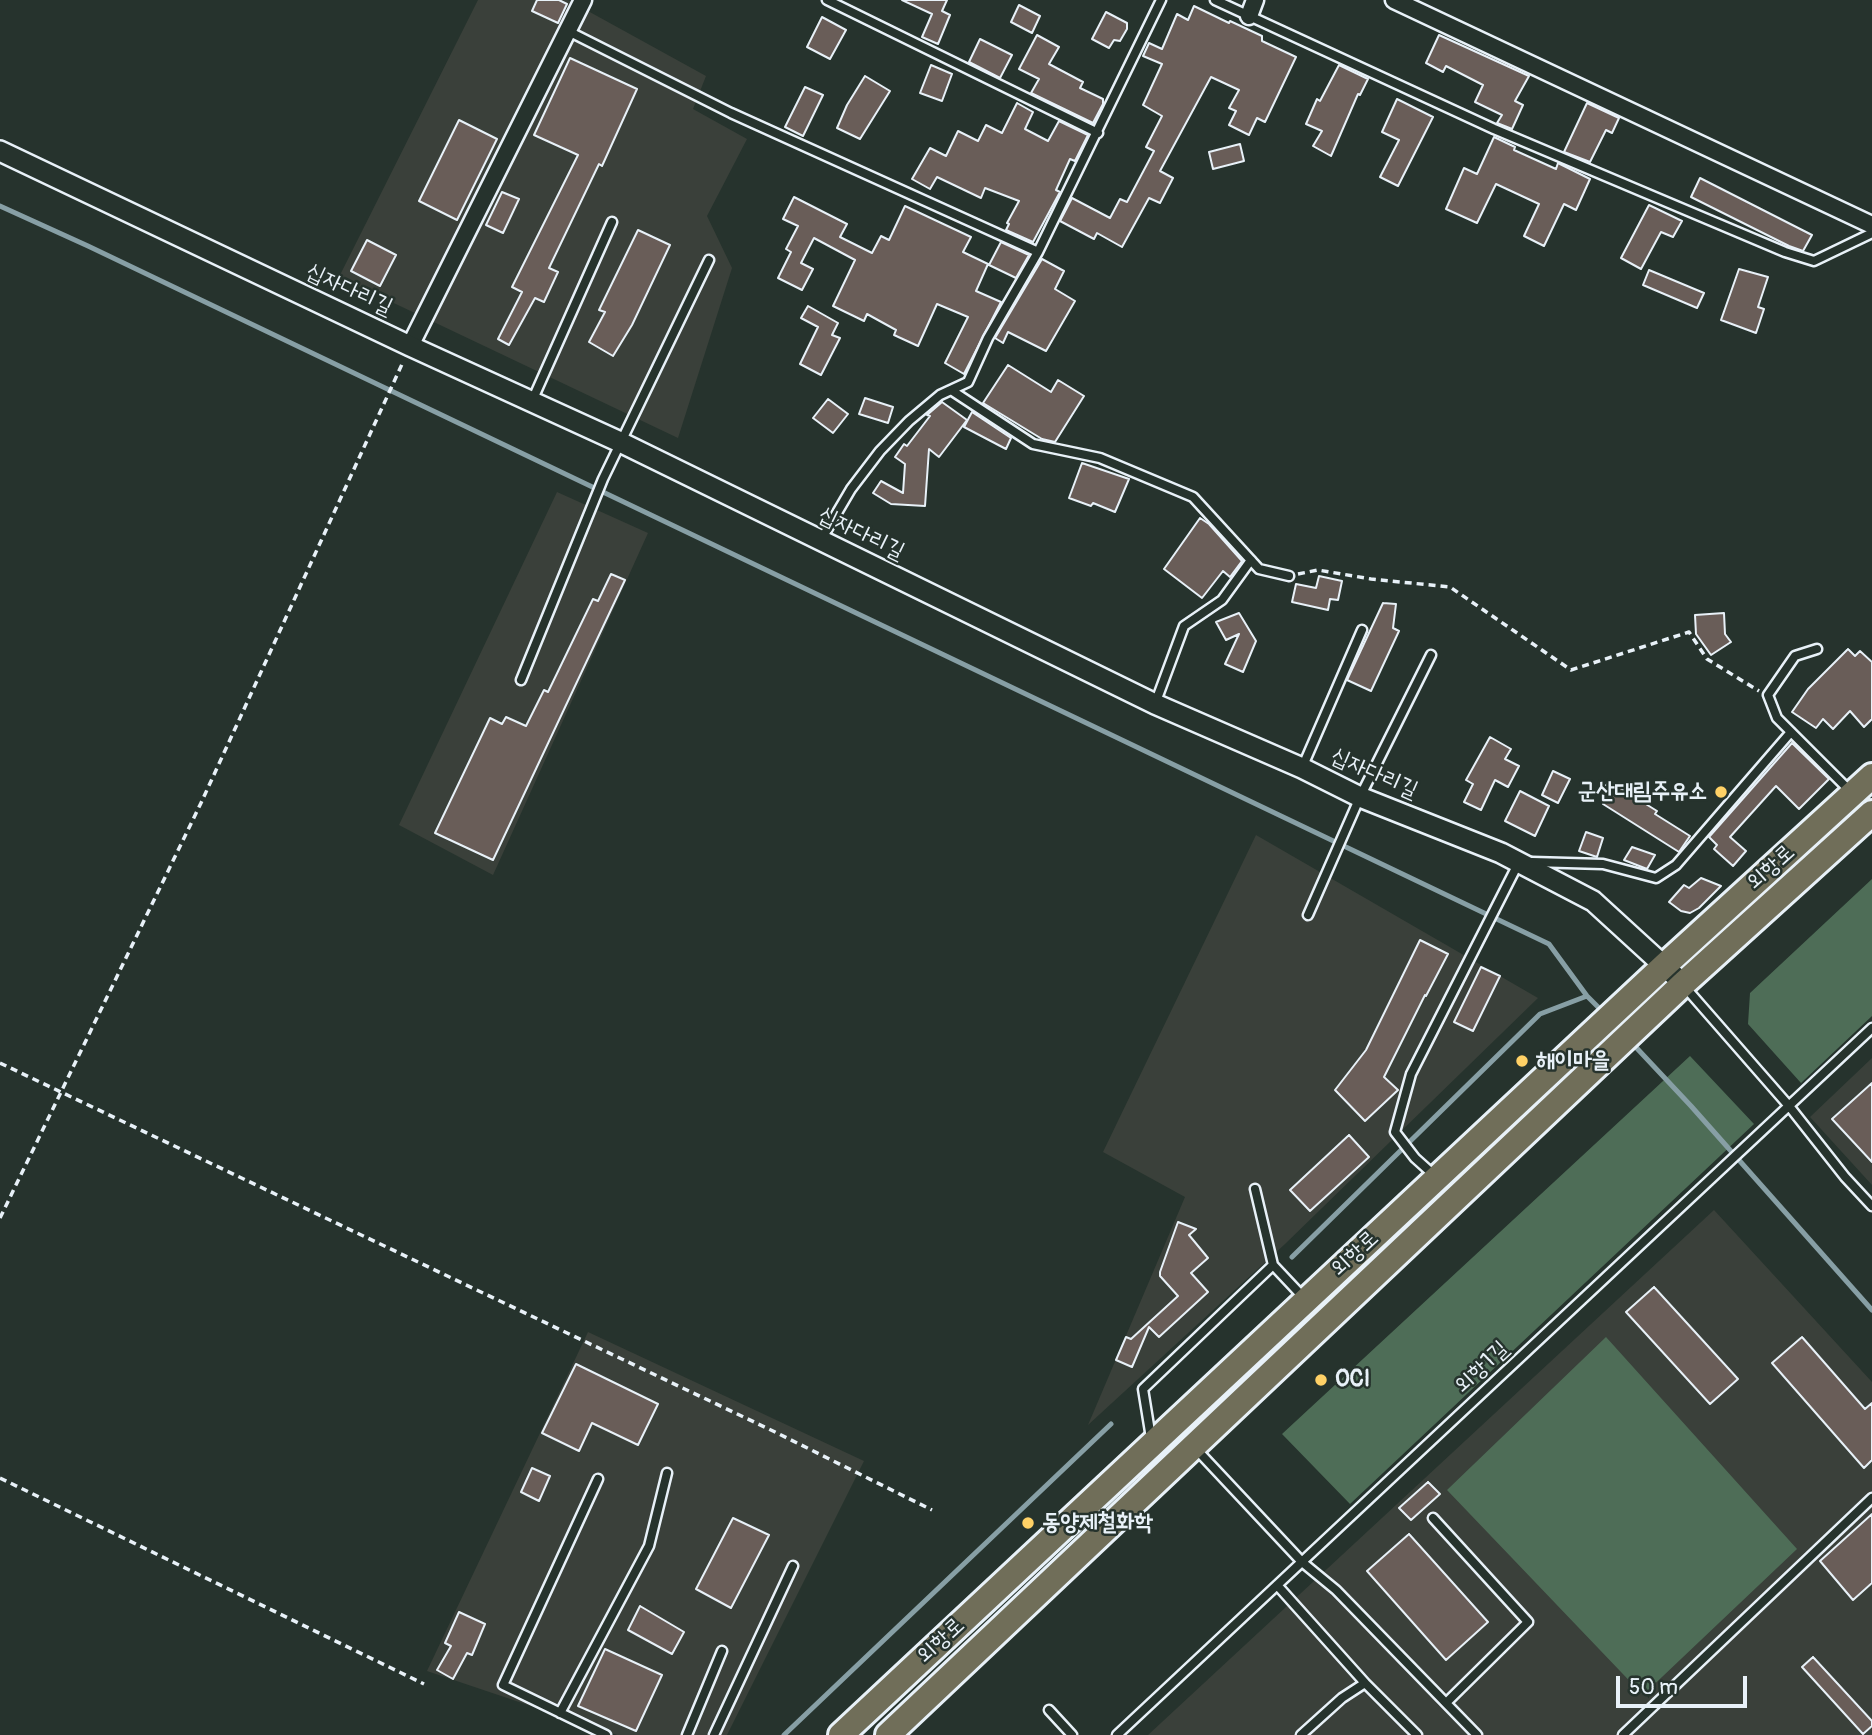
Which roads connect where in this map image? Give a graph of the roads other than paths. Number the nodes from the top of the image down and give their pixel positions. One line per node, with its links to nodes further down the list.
1 (583, 0): 8 (street)
2 (827, 0): 9 (lane)
3 (1161, 0): 9 (lane)
4 (1215, 0): 7 (lane)
5 (1255, 0): 7 (street)
6 (1394, 0): 12 (street)
7 (1249, 16): 13 (lane)
8 (568, 31): 14 (lane); 16 (street)
9 (1098, 133): 14 (lane)
10 (0, 151): 16 (street, 십자다리길)
11 (612, 222): 18 (lane)
12 (1872, 225)
13 (1872, 233)
14 (1038, 251): 17 (lane)
15 (709, 260): 19 (lane)
16 (410, 345): 18 (street, 십자다리길)
17 (951, 390): 20 (lane); 21 (lane)
18 (532, 401): 19 (street, 십자다리길)
19 (620, 442): 20 (street, 십자다리길); 26 (lane)
20 (820, 541): 27 (street, 십자다리길)
21 (1251, 560): 22 (lane); 27 (lane)
22 (1289, 576)
23 (1362, 630): 29 (lane)
24 (1817, 649): 28 (lane)
25 (1431, 655): 32 (lane)
26 (521, 680)
27 (1155, 704): 29 (street, 십자다리길)
28 (1791, 732): 31 (lane); 34 (lane)
29 (1302, 768): 32 (street, 십자다리길)
30 (1872, 776): 31 (main road, 외항로)
31 (1853, 794): 36 (main road, 외항로)
32 (1360, 797): 34 (street, 십자다리길); 35 (lane)
33 (1872, 813): 37 (main road, 외항로)
34 (1518, 862): 36 (street, 십자다리길); 40 (lane)
35 (1308, 915)
36 (1665, 965): 37 (street, 십자다리길); 40 (main road, 외항로)
37 (1682, 984): 39 (lane); 46 (main road, 외항로)
38 (1872, 1028): 39 (lane, 외항1길)
39 (1789, 1107): 42 (lane); 51 (lane, 외항1길)
40 (1437, 1178): 44 (main road, 외항로)
41 (1255, 1189): 43 (lane)
42 (1872, 1206)
43 (1273, 1265): 44 (lane); 45 (lane)
44 (1306, 1300): 45 (main road, 외항로)
45 (1152, 1444): 62 (main road, 외항로)
46 (1195, 1448): 51 (lane); 63 (main road, 외항로)
47 (667, 1473): 58 (lane)
48 (598, 1479): 58 (lane)
49 (1872, 1498): 69 (lane)
50 (1433, 1518): 56 (lane)
51 (1302, 1562): 53 (lane, 외항1길); 56 (lane)
52 (793, 1566): 61 (lane)
53 (1278, 1585): 55 (lane); 65 (lane, 외항1길)
54 (722, 1651): 60 (lane)
55 (1365, 1684): 66 (lane); 67 (lane)
56 (1447, 1702): 68 (lane)
57 (1049, 1710): 64 (lane)
58 (561, 1713): 59 (lane)
59 (606, 1735)
60 (687, 1735)
61 (714, 1735)
62 (841, 1735)
63 (888, 1735)
64 (1072, 1735)
65 (1117, 1735)
66 (1301, 1735)
67 (1417, 1735)
68 (1477, 1735)
69 (1623, 1735)

